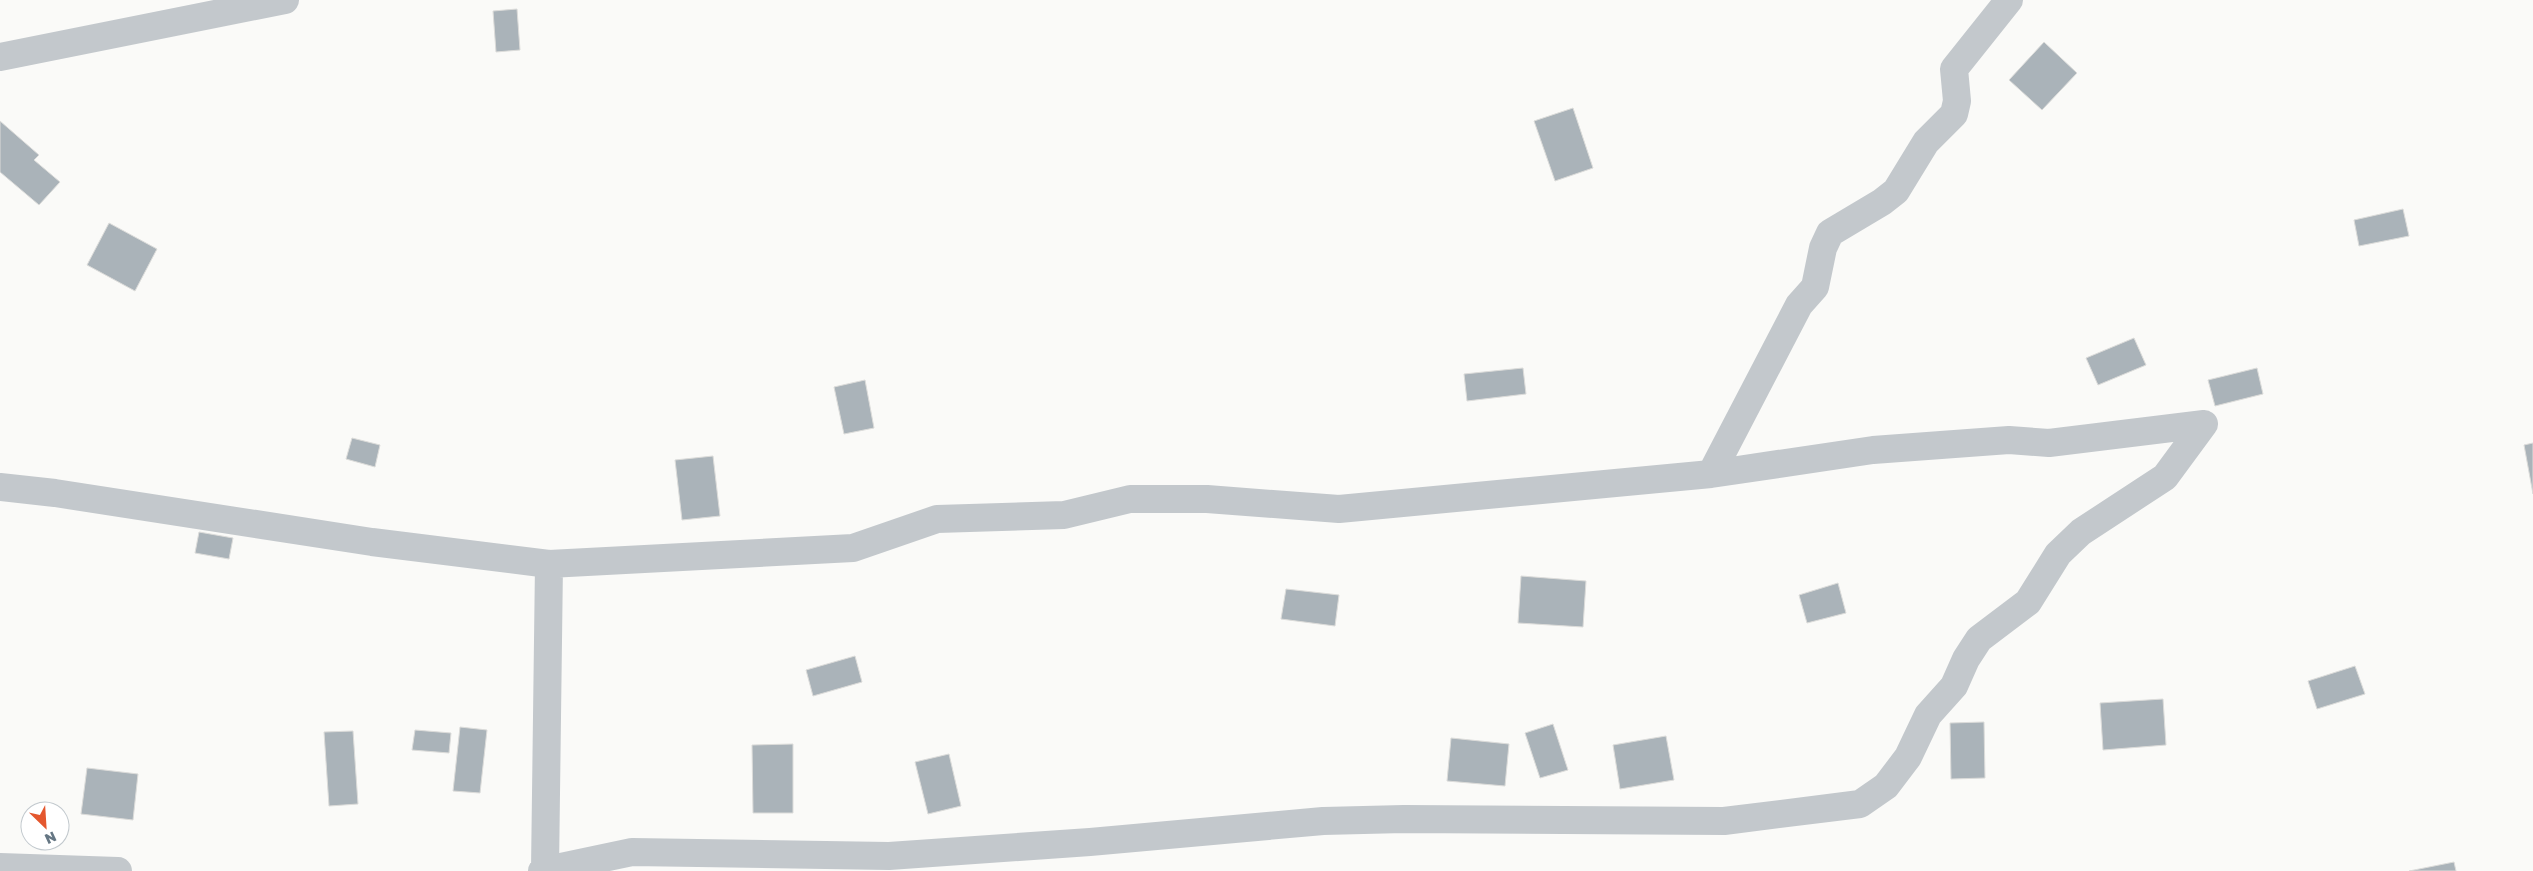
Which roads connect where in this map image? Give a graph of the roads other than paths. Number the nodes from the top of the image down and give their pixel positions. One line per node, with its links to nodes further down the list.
1 (285, 0): 3 (street)
2 (2008, 0): 4 (street)
3 (0, 57)
4 (1711, 474): 6 (street); 7 (street)
5 (0, 487): 6 (street)
6 (550, 564): 10 (street)
7 (889, 863): 10 (street)
8 (0, 867): 9 (street)
9 (118, 871)
10 (544, 871)

